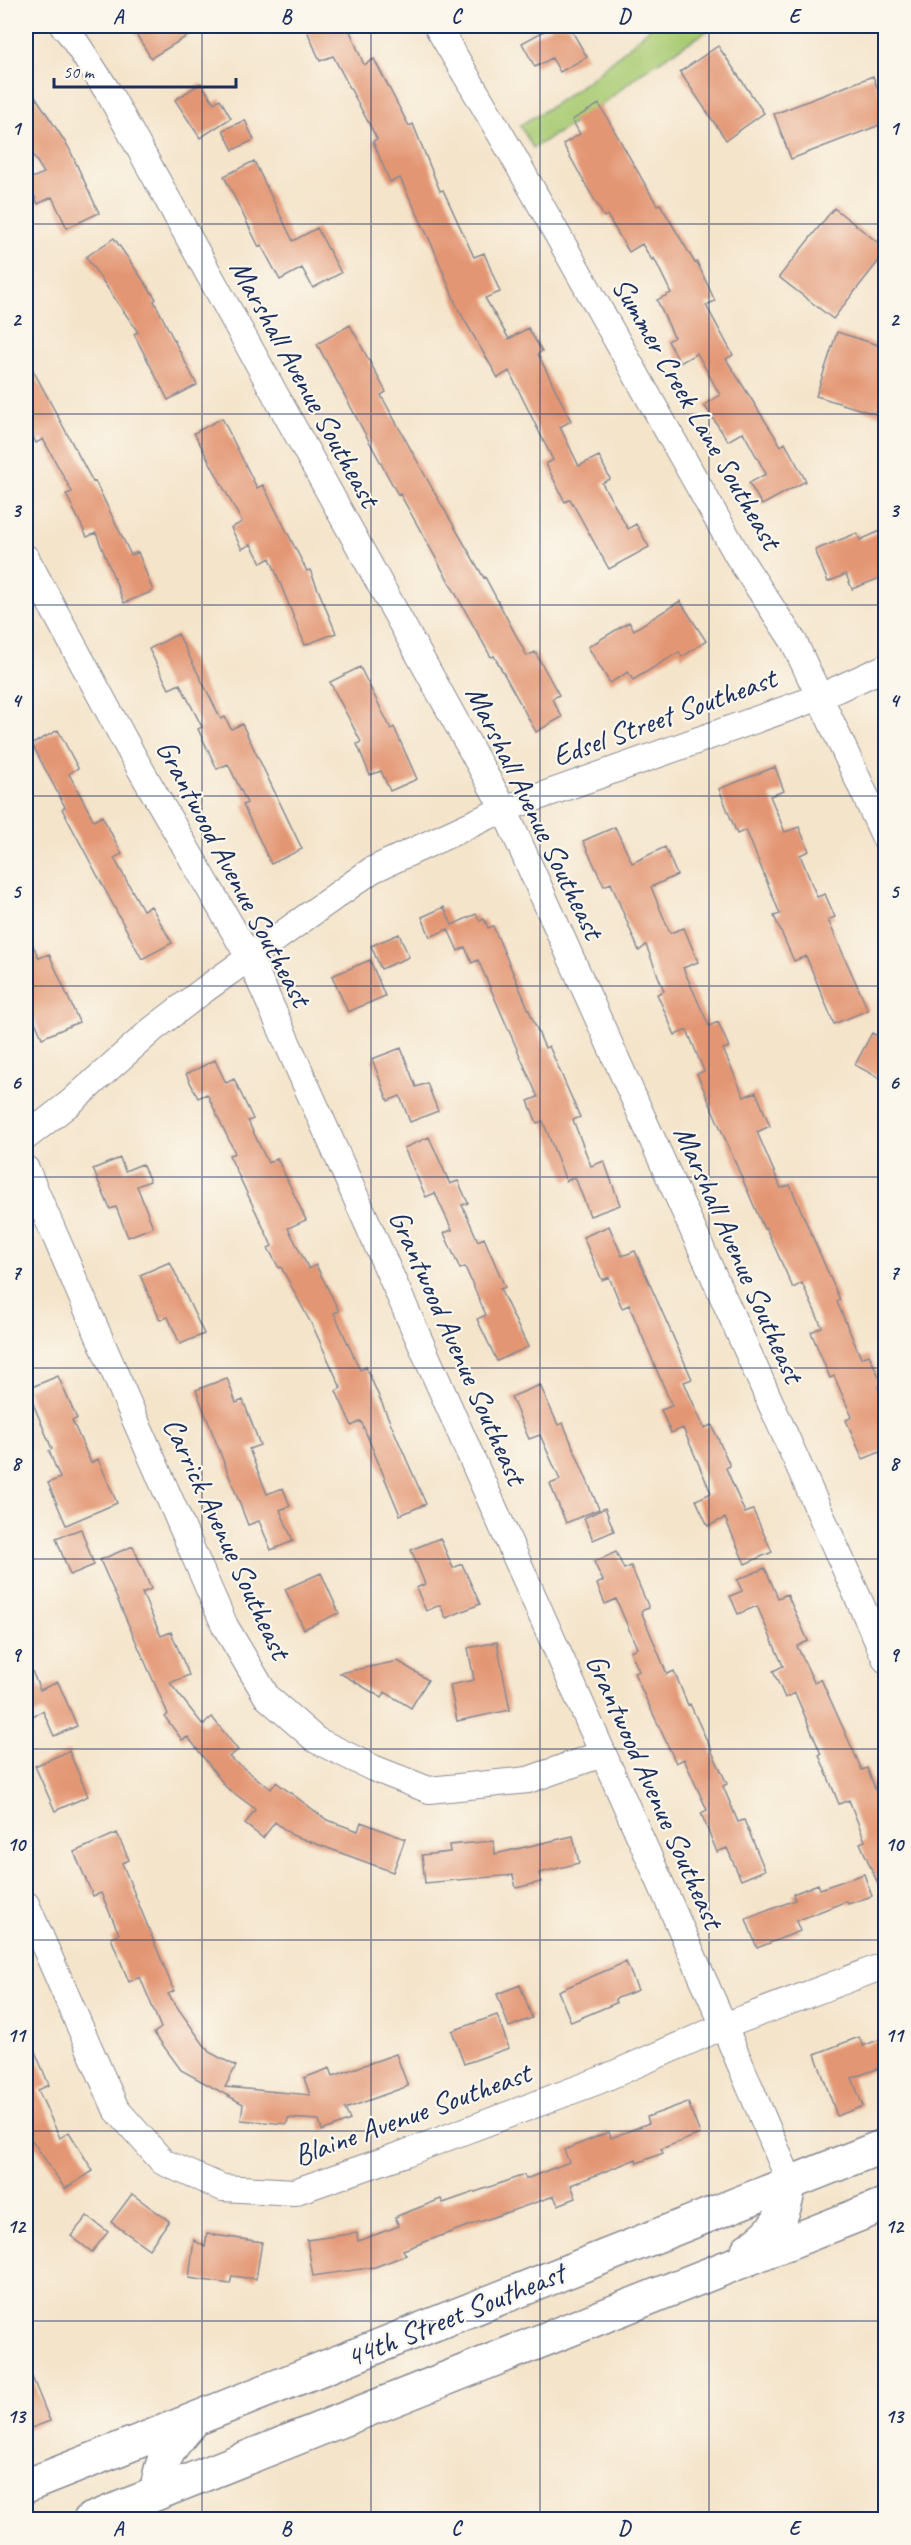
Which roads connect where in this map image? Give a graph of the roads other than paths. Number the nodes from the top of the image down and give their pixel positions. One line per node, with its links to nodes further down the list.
1 (63, 26): 6 (street, Marshall Avenue Southeast)
2 (437, 26): 5 (street, Summer Creek Lane Southeast)
3 (26, 558): 8 (street, Grantwood Avenue Southeast)
4 (885, 667): 5 (street, Edsel Street Southeast)
5 (820, 697): 6 (street, Edsel Street Southeast); 7 (street, Summer Creek Lane Southeast)
6 (504, 809): 8 (street, Edsel Street Southeast); 11 (street, Marshall Avenue Southeast)
7 (885, 840)
8 (250, 959): 9 (street, Edsel Street Southeast); 12 (street, Grantwood Avenue Southeast)
9 (26, 1137)
10 (26, 1169): 12 (street, Carrick Avenue Southeast)
11 (885, 1660)
12 (602, 1754): 15 (street, Grantwood Avenue Southeast)
13 (26, 1904): 15 (street, Blaine Avenue Southeast)
14 (885, 1965): 15 (street, Blaine Avenue Southeast)
15 (724, 2026): 17 (street, Grantwood Avenue Southeast)
16 (885, 2145): 17 (main road, 44th Street Southeast)
17 (790, 2182): 19 (main road); 20 (main road, 44th Street Southeast)
18 (885, 2204): 19 (main road, 44th Street Southeast)
19 (716, 2271): 22 (main road, 44th Street Southeast)
20 (195, 2419): 21 (main road, 44th Street Southeast); 22 (main road)
21 (26, 2486)
22 (157, 2493): 23 (main road, 44th Street Southeast)
23 (90, 2520)

